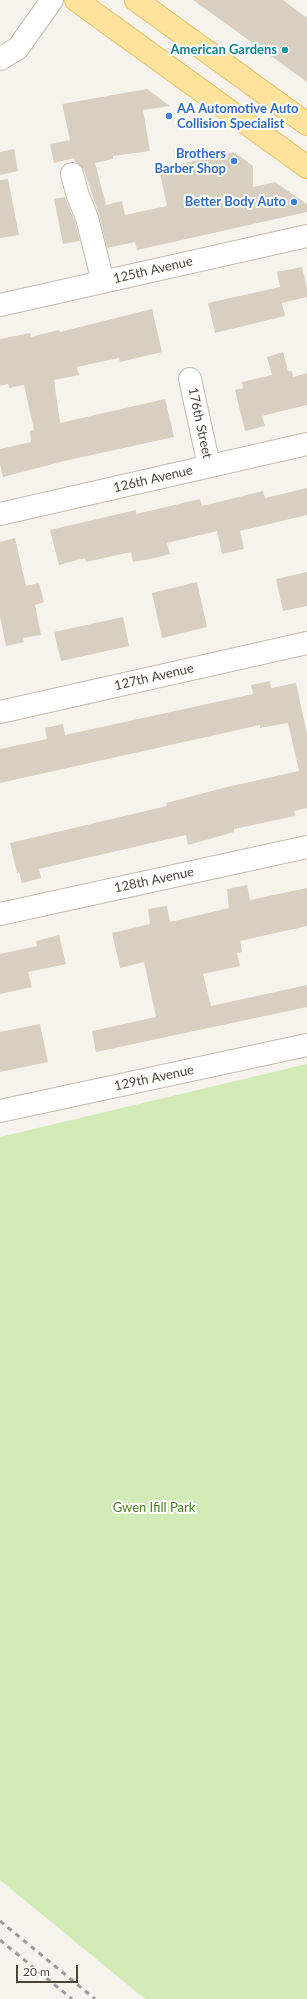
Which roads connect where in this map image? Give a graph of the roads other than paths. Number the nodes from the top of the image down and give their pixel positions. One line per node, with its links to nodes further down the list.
1 (52, 0): 4 (street)
2 (76, 0): 6 (main road)
3 (137, 0): 5 (main road)
4 (0, 59)
5 (307, 124)
6 (307, 167)
7 (72, 174): 9 (street)
8 (307, 236): 9 (street, 125th Avenue)
9 (103, 282): 10 (street, 125th Avenue)
10 (0, 305)
11 (190, 379): 13 (street, 176th Street)
12 (307, 444): 13 (street, 126th Avenue)
13 (209, 466): 14 (street, 126th Avenue)
14 (0, 514)
15 (307, 643): 16 (street, 127th Avenue)
16 (0, 712)
17 (307, 847): 18 (street, 128th Avenue)
18 (0, 914)
19 (307, 1045): 20 (street, 129th Avenue)
20 (0, 1111)

